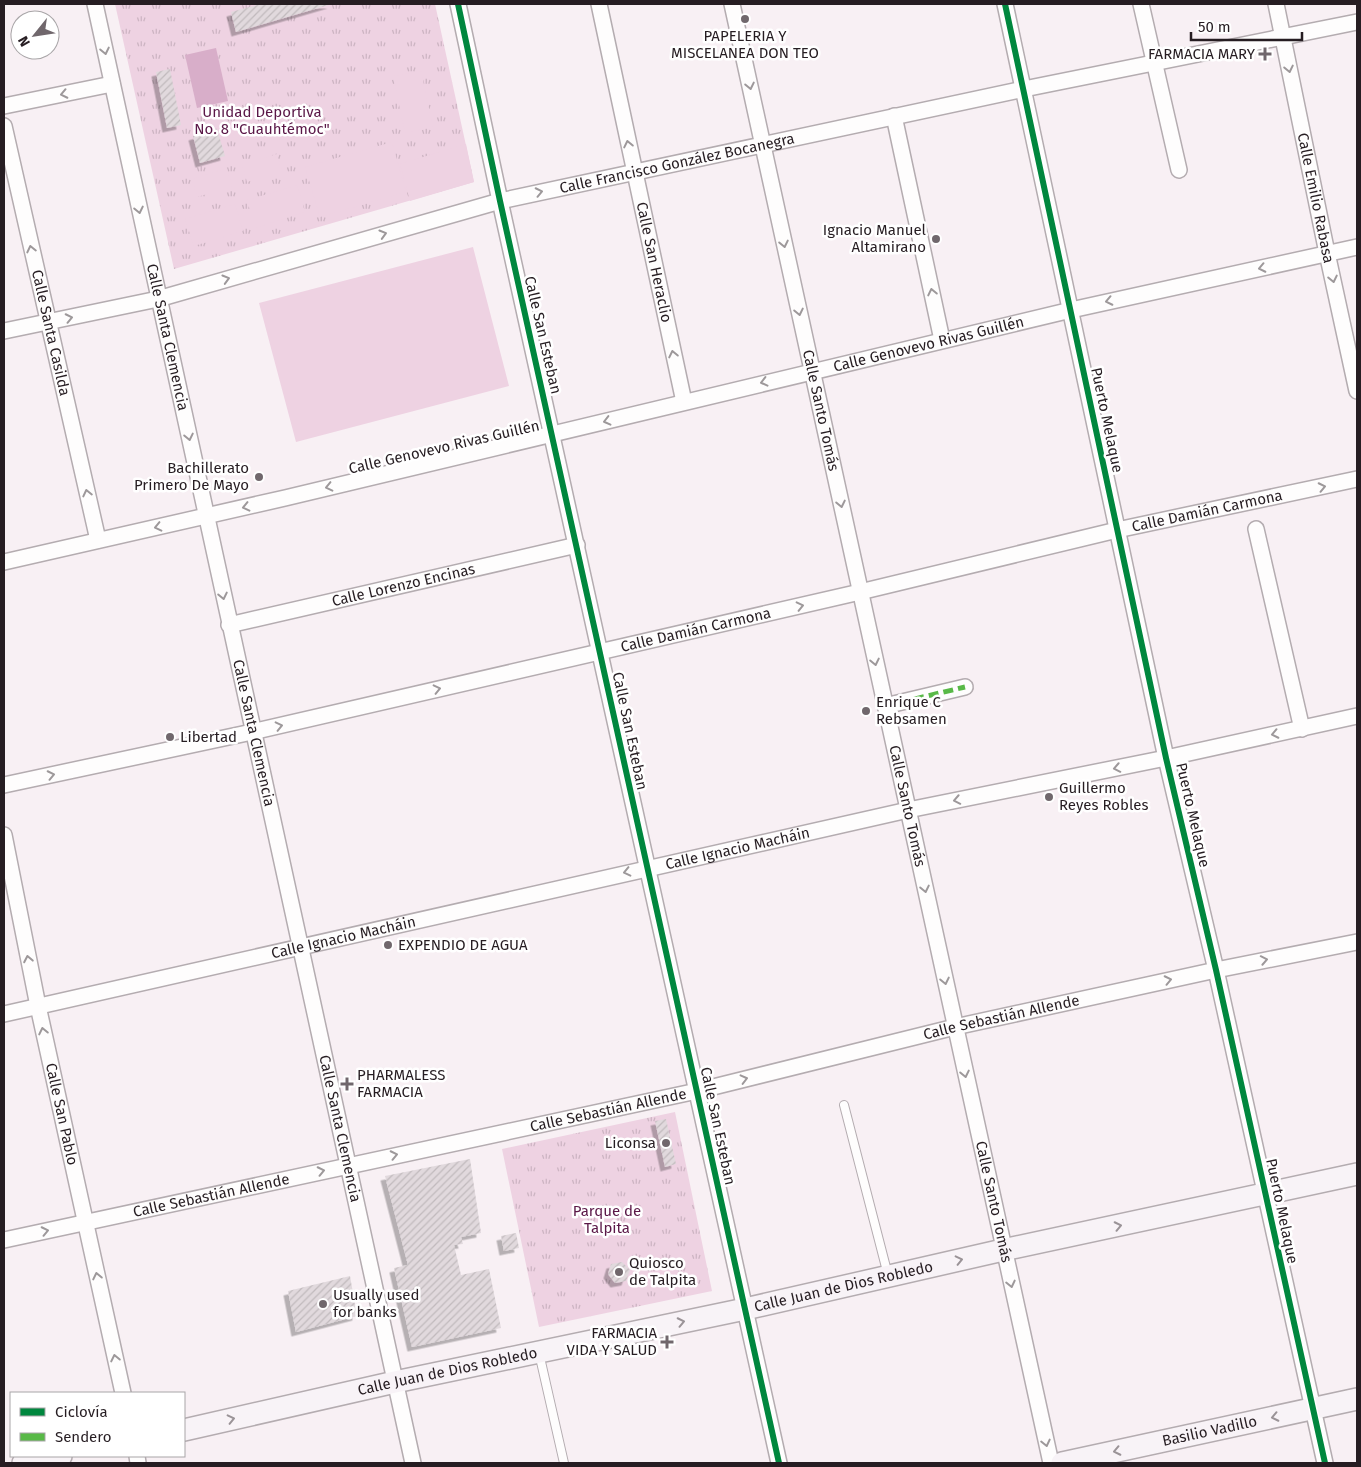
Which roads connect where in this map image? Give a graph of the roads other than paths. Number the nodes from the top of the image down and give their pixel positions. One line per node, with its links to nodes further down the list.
1 (95, 4): 11 (street, Calle Santa Clemencia, one-way to 11)
2 (458, 4): 19 (street, Calle San Esteban)
3 (599, 4): 18 (street, Calle San Heraclio, one-way to 3)
4 (732, 4): 16 (street, Calle Santo Tomás, one-way to 16)
5 (1005, 4): 12 (street, Puerto Melaque)
6 (1141, 4): 10 (street)
7 (1276, 4): 9 (street, Calle Emilio Rabasa)
8 (1357, 22): 9 (street, Calle Francisco González Bocanegra)
9 (1283, 38): 10 (street, Calle Francisco González Bocanegra); 21 (street, Calle Emilio Rabasa, one-way to 21)
10 (1155, 63): 12 (street, Calle Francisco González Bocanegra); 17 (street)
11 (112, 84): 13 (street, one-way to 13); 22 (street, Calle Santa Clemencia, one-way to 22)
12 (1024, 89): 14 (street, Calle Francisco González Bocanegra); 23 (street, Puerto Melaque)
13 (4, 106)
14 (894, 116): 16 (street, Calle Francisco González Bocanegra); 26 (street, one-way to 14)
15 (4, 126): 24 (street, Calle Santa Casilda, one-way to 15)
16 (762, 144): 18 (street, Calle Francisco González Bocanegra); 27 (street, Calle Santo Tomás, one-way to 27)
17 (1179, 170)
18 (634, 171): 19 (street, Calle Francisco González Bocanegra, one-way to 18); 29 (street, Calle San Heraclio, one-way to 18)
19 (500, 201): 22 (street, Calle Francisco González Bocanegra, one-way to 19); 30 (street, Calle San Esteban)
20 (1357, 248): 21 (street, Calle Genovevo Rivas Guillén)
21 (1327, 253): 23 (street, Calle Genovevo Rivas Guillén, one-way to 23); 28 (street, Calle Emilio Rabasa, one-way to 28)
22 (158, 299): 24 (street, Calle Francisco González Bocanegra, one-way to 22); 32 (street, Calle Santa Clemencia, one-way to 32)
23 (1070, 310): 26 (street, Calle Genovevo Rivas Guillén); 34 (street, Puerto Melaque)
24 (48, 322): 25 (street, Calle Francisco González Bocanegra); 35 (street, Calle Santa Casilda, one-way to 24)
25 (4, 331)
26 (942, 340): 27 (street, Calle Genovevo Rivas Guillén)
27 (812, 370): 29 (street, Calle Genovevo Rivas Guillén, one-way to 29); 38 (street, Calle Santo Tomás, one-way to 38)
28 (1357, 391)
29 (684, 402): 30 (street, Calle Genovevo Rivas Guillén, one-way to 30)
30 (552, 434): 32 (street, Calle Genovevo Rivas Guillén, one-way to 32); 36 (street, Calle San Esteban)
31 (1357, 479): 34 (street, Calle Damián Carmona, one-way to 31)
32 (206, 516): 35 (street, Calle Genovevo Rivas Guillén, one-way to 35); 39 (street, Calle Santa Clemencia, one-way to 39)
33 (1256, 529): 44 (street)
34 (1117, 530): 38 (street, Calle Damián Carmona); 46 (street, Puerto Melaque)
35 (98, 540): 37 (street, Calle Genovevo Rivas Guillén)
36 (577, 545): 39 (street, Calle Lorenzo Encinas); 40 (street, Calle San Esteban)
37 (4, 562)
38 (860, 592): 40 (street, Calle Damián Carmona, one-way to 38); 42 (street, Calle Santo Tomás, one-way to 42)
39 (229, 625): 45 (street, Calle Santa Clemencia)
40 (600, 652): 45 (street, Calle Damián Carmona, one-way to 40); 50 (street, Calle San Esteban)
41 (966, 687): 42 (street)
42 (885, 706): 48 (street, Calle Santo Tomás)
43 (1357, 716): 44 (street, Calle Ignacio Macháin)
44 (1302, 728): 46 (street, Calle Ignacio Macháin, one-way to 46)
45 (252, 732): 47 (street, Calle Damián Carmona, one-way to 45); 52 (street, Calle Santa Clemencia)
46 (1166, 758): 48 (street, Calle Ignacio Macháin, one-way to 48); 53 (street, Puerto Melaque)
47 (4, 786)
48 (908, 810): 50 (street, Calle Ignacio Macháin); 56 (street, Calle Santo Tomás, one-way to 56)
49 (4, 835): 54 (street, Calle San Pablo, one-way to 49)
50 (647, 868): 52 (street, Calle Ignacio Macháin, one-way to 52); 57 (street, Calle San Esteban)
51 (1357, 942): 53 (street, Calle Sebastián Allende, one-way to 51)
52 (300, 947): 54 (street, Calle Ignacio Macháin); 59 (street, Calle Santa Clemencia)
53 (1216, 970): 56 (street, Calle Sebastián Allende, one-way to 53); 61 (street, Puerto Melaque)
54 (38, 1006): 55 (street, Calle Ignacio Macháin); 62 (street, Calle San Pablo, one-way to 54)
55 (4, 1014)
56 (955, 1027): 57 (street, Calle Sebastián Allende, one-way to 56); 64 (street, Calle Santo Tomás, one-way to 64)
57 (697, 1091): 59 (street, Calle Sebastián Allende, one-way to 57); 66 (street, Calle San Esteban)
58 (844, 1105): 65 (lane)
59 (347, 1165): 62 (street, Calle Sebastián Allende, one-way to 59); 68 (street, Calle Santa Clemencia)
60 (1357, 1174): 61 (street, Calle Juan de Dios Robledo)
61 (1266, 1194): 64 (street, Calle Juan de Dios Robledo, one-way to 61); 71 (street, Puerto Melaque)
62 (85, 1222): 63 (street, Calle Sebastián Allende, one-way to 62); 69 (street, Calle San Pablo, one-way to 62)
63 (4, 1240)
64 (1003, 1250): 65 (street, Calle Juan de Dios Robledo, one-way to 64); 78 (street, Calle Santo Tomás, one-way to 78)
65 (888, 1276): 66 (street, Calle Juan de Dios Robledo)
66 (745, 1309): 67 (street, Calle Juan de Dios Robledo, one-way to 66); 77 (street, Calle San Esteban)
67 (539, 1352): 68 (street, Calle Juan de Dios Robledo); 76 (lane)
68 (395, 1382): 72 (street, Calle Juan de Dios Robledo, one-way to 68); 75 (street, Calle Santa Clemencia)
69 (123, 1392)
70 (1357, 1400): 71 (street, Basilio Vadillo)
71 (1313, 1409): 79 (street, Basilio Vadillo, one-way to 79); 80 (street, Puerto Melaque)
72 (185, 1430)
73 (56, 1457): 74 (street)
74 (23, 1463)
75 (412, 1463)
76 (564, 1463)
77 (779, 1463)
78 (1051, 1463)
79 (1062, 1463)
80 (1324, 1463)

